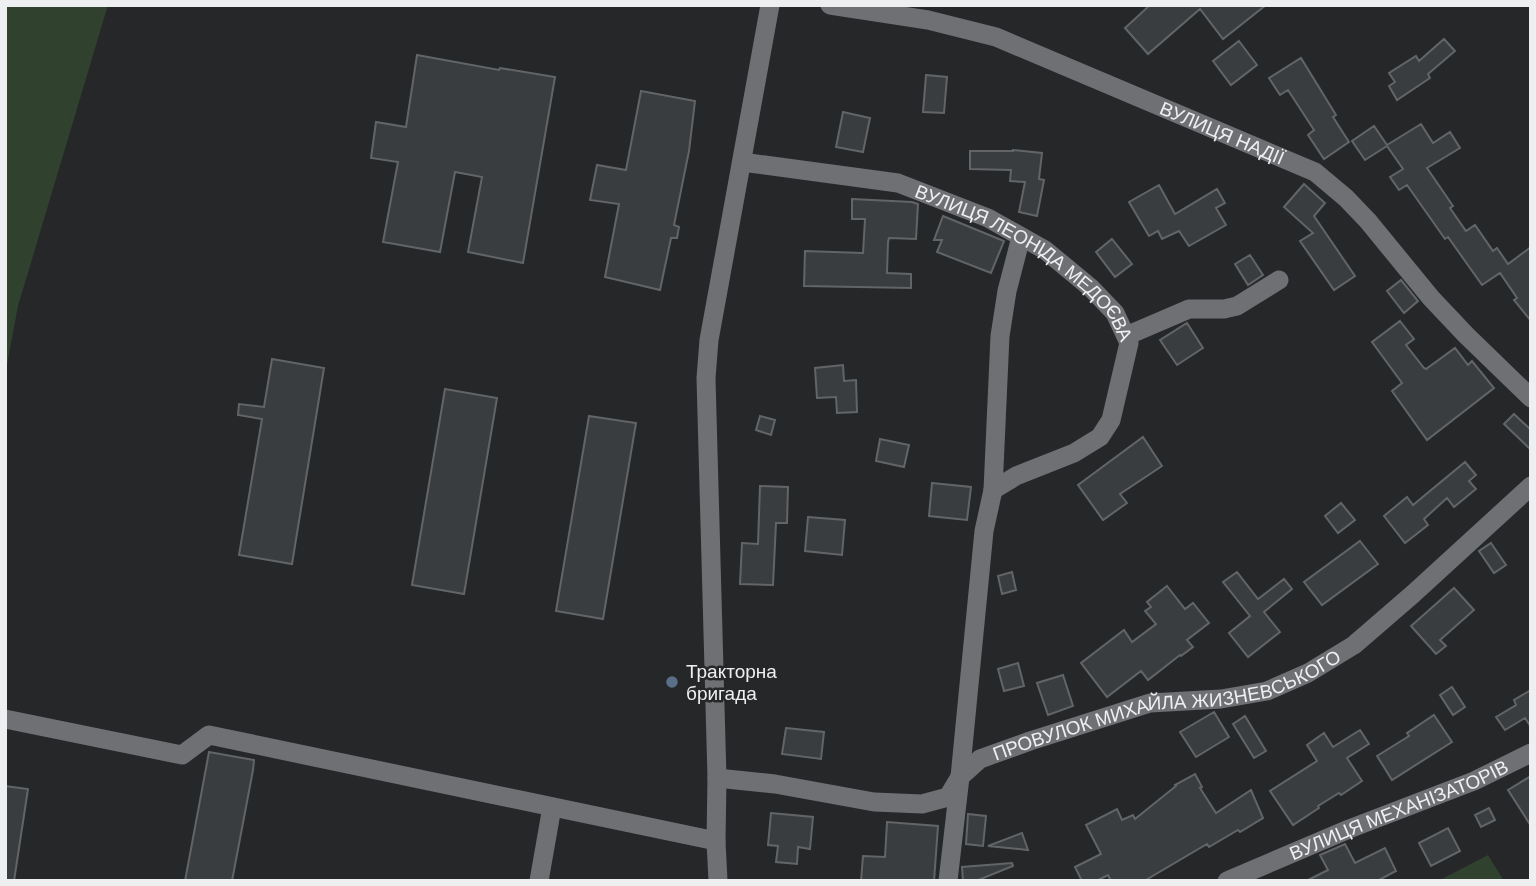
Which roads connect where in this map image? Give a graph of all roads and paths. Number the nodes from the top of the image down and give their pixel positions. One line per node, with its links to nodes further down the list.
1 (769, 5): 3 (street)
2 (830, 5): 7 (street, ВУЛИЦЯ НАДІЇ)
3 (742, 162): 4 (street, ВУЛИЦЯ ЛЕОНІДА МЕДОЄВА); 12 (street)
4 (1021, 237): 6 (street, ВУЛИЦЯ ЛЕОНІДА МЕДОЄВА); 9 (street)
5 (1279, 280): 6 (street)
6 (1126, 336): 9 (street, ВУЛИЦЯ ЛЕОНІДА МЕДОЄВА)
7 (1531, 398)
8 (1531, 486): 13 (street, ПРОВУЛОК МИХАЙЛА ЖИЗНЕВСЬКОГО)
9 (993, 490): 13 (street)
10 (5, 719): 14 (street)
11 (1531, 753): 19 (street, ВУЛИЦЯ МЕХАНІЗАТОРІВ)
12 (717, 778): 13 (street, ПРОВУЛОК МИХАЙЛА ЖИЗНЕВСЬКОГО); 15 (street)
13 (960, 778): 18 (street)
14 (552, 807): 15 (street); 16 (street)
15 (716, 841): 17 (street)
16 (539, 881)
17 (718, 881)
18 (948, 881)
19 (1227, 881)

